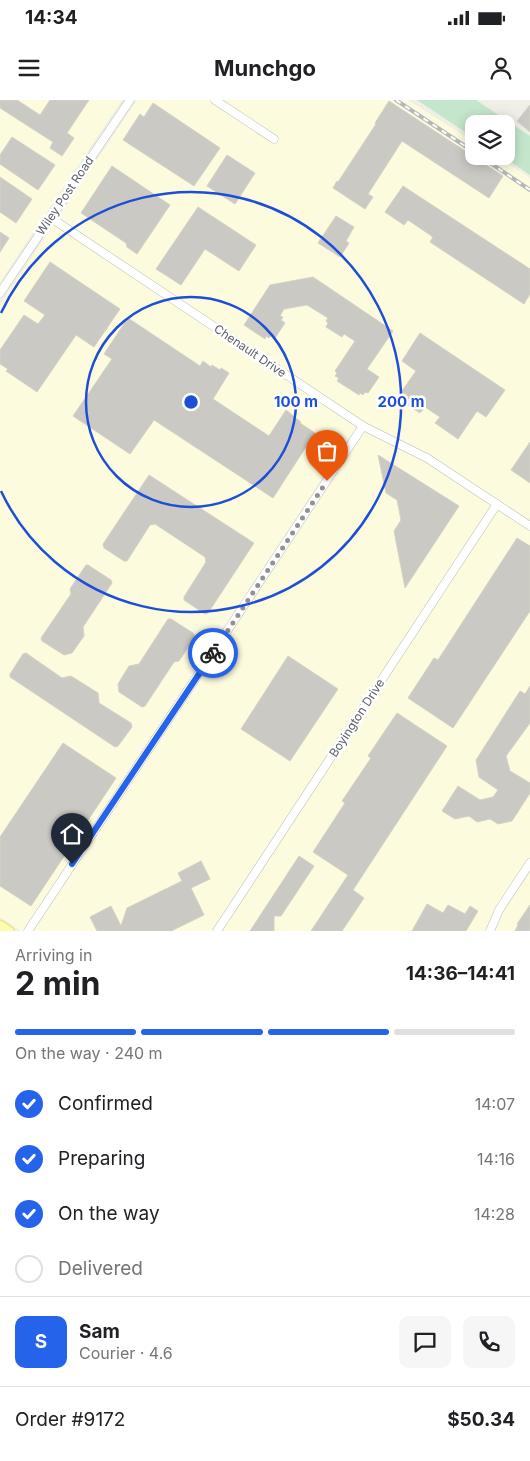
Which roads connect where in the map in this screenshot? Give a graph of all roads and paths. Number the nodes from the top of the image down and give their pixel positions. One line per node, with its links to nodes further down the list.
1 (130, 100): 4 (street, Wiley Post Road)
2 (214, 100): 3 (street)
3 (274, 139)
4 (51, 218): 5 (street, Wiley Post Road); 6 (street, Chenault Drive)
5 (0, 293)
6 (363, 426): 7 (street, Chenault Drive); 12 (street)
7 (497, 504): 8 (street, Chenault Drive); 13 (street, Boyington Drive)
8 (530, 526)
9 (530, 863): 14 (street)
10 (0, 925): 11 (main road)
11 (9, 931)
12 (28, 931)
13 (217, 931)
14 (490, 931)

